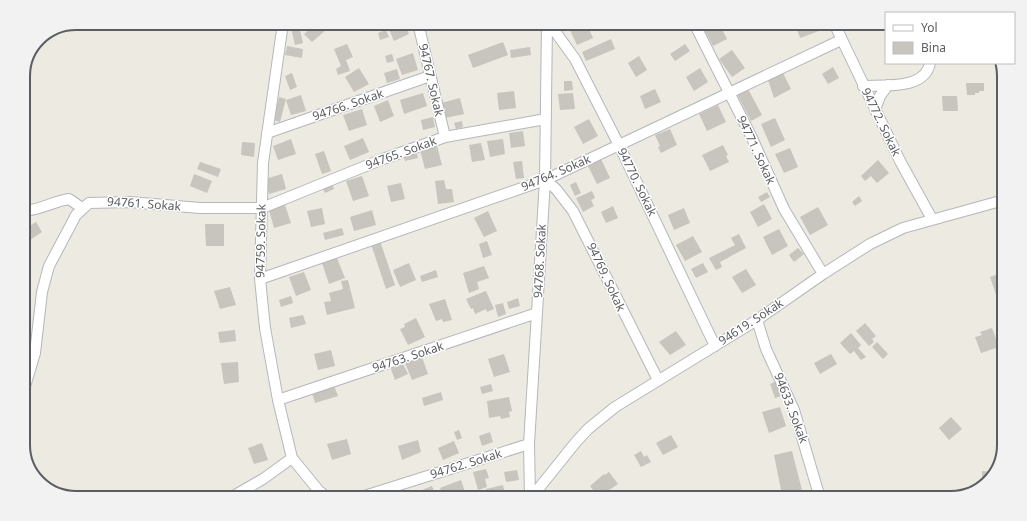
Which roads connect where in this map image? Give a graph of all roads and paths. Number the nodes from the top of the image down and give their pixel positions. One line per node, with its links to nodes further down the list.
1 (282, 30): 15 (street, 94759. Sokak)
2 (420, 30): 9 (street, 94767. Sokak)
3 (548, 30): 14 (street, 94768. Sokak)
4 (553, 30): 17 (street, 94770. Sokak)
5 (698, 30): 12 (street, 94771. Sokak)
6 (837, 30): 7 (street, 94772. Sokak)
7 (841, 40): 11 (street, 94772. Sokak); 12 (street, 94764. Sokak)
8 (930, 64): 10 (street)
9 (430, 76): 15 (street, 94766. Sokak); 16 (street, 94767. Sokak)
10 (888, 85): 11 (street); 13 (street)
11 (863, 86): 13 (street, 94772. Sokak)
12 (729, 93): 17 (street, 94764. Sokak); 24 (street, 94771. Sokak)
13 (875, 110): 23 (street, 94772. Sokak)
14 (546, 119): 16 (street, 94765. Sokak); 18 (street, 94768. Sokak)
15 (268, 133): 21 (street, 94759. Sokak)
16 (445, 137): 21 (street, 94765. Sokak)
17 (619, 145): 18 (street, 94764. Sokak); 28 (street, 94770. Sokak)
18 (545, 180): 25 (street, 94764. Sokak); 26 (street, 94768. Sokak); 30 (street, 94769. Sokak)
19 (997, 202): 23 (street, 94619. Sokak)
20 (82, 208): 21 (street, 94761. Sokak); 22 (street); 29 (street)
21 (262, 208): 25 (street, 94759. Sokak)
22 (30, 210)
23 (932, 219): 24 (street, 94619. Sokak)
24 (823, 274): 27 (street, 94619. Sokak)
25 (260, 279): 31 (street, 94759. Sokak)
26 (537, 313): 31 (street, 94763. Sokak); 32 (street, 94768. Sokak)
27 (757, 320): 28 (street, 94619. Sokak); 39 (street, 94633. Sokak)
28 (715, 346): 30 (street, 94619. Sokak)
29 (30, 366)
30 (658, 380): 38 (street, 94619. Sokak)
31 (278, 400): 33 (street, 94759. Sokak)
32 (529, 444): 36 (street, 94762. Sokak); 37 (street, 94768. Sokak)
33 (292, 458): 34 (street); 35 (street)
34 (243, 491)
35 (320, 491)
36 (380, 491)
37 (530, 491)
38 (536, 491)
39 (818, 491)

